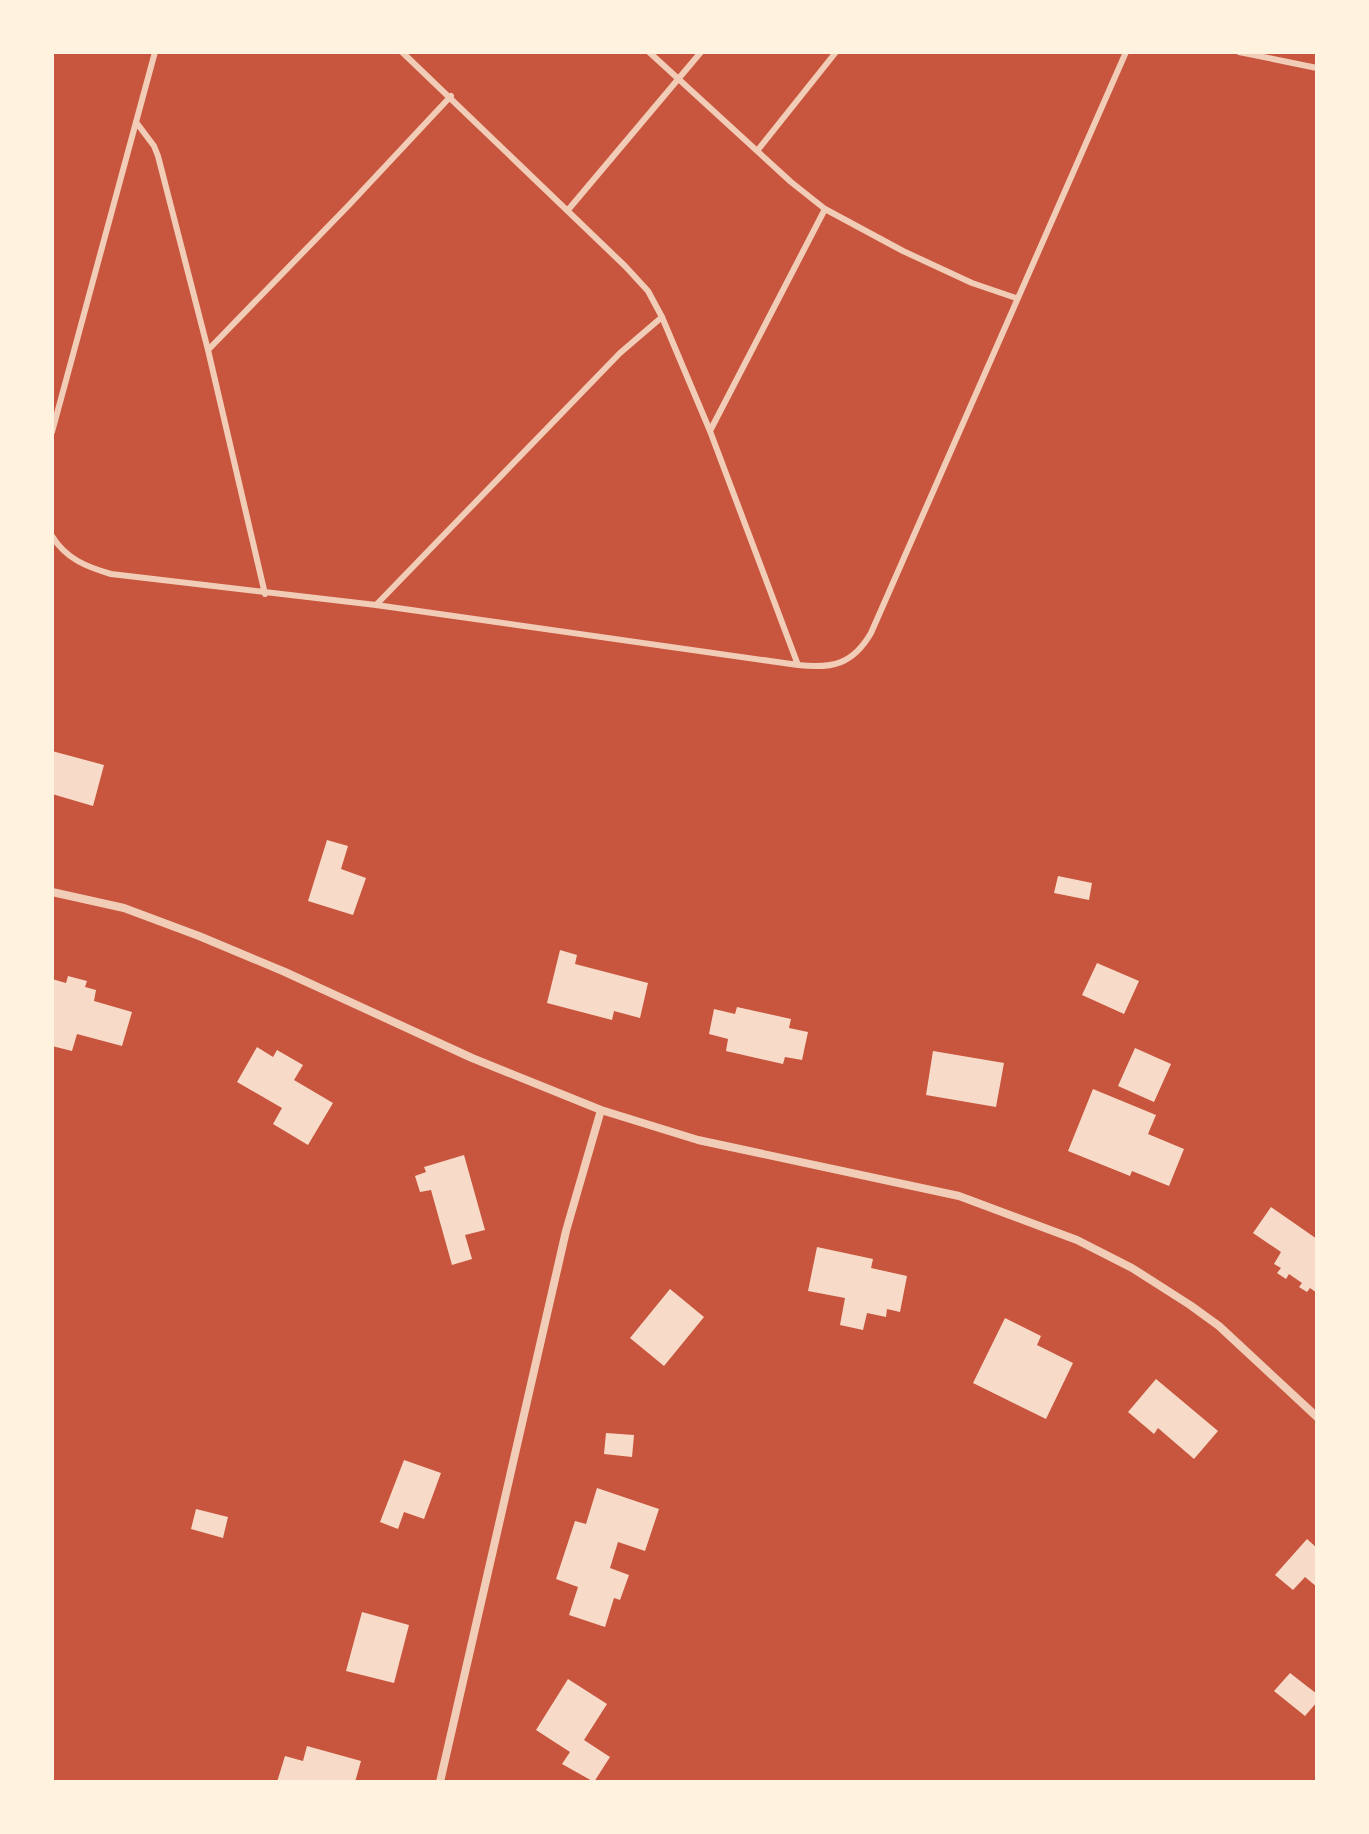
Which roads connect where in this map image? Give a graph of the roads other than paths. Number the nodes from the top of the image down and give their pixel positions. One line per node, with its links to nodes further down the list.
1 (155, 52): 11 (lane)
2 (402, 52): 10 (lane)
3 (649, 52): 9 (lane)
4 (701, 52): 9 (lane)
5 (836, 52): 12 (lane)
6 (1126, 52): 15 (lane)
7 (1239, 52): 8 (lane)
8 (1317, 68)
9 (678, 80): 12 (lane); 14 (lane)
10 (451, 96): 14 (lane); 17 (lane)
11 (136, 122): 17 (lane); 19 (lane)
12 (757, 151): 13 (lane)
13 (825, 209): 15 (lane); 18 (lane)
14 (568, 210): 16 (lane)
15 (1016, 298): 23 (lane)
16 (662, 317): 18 (lane); 22 (lane)
17 (208, 350): 21 (lane)
18 (710, 431): 23 (lane)
19 (52, 432)
20 (52, 536): 21 (lane)
21 (265, 594): 22 (lane)
22 (376, 605): 23 (lane)
23 (798, 665)
24 (52, 892): 25 (street)
25 (601, 1110): 26 (street); 27 (street)
26 (1317, 1417)
27 (440, 1782)

